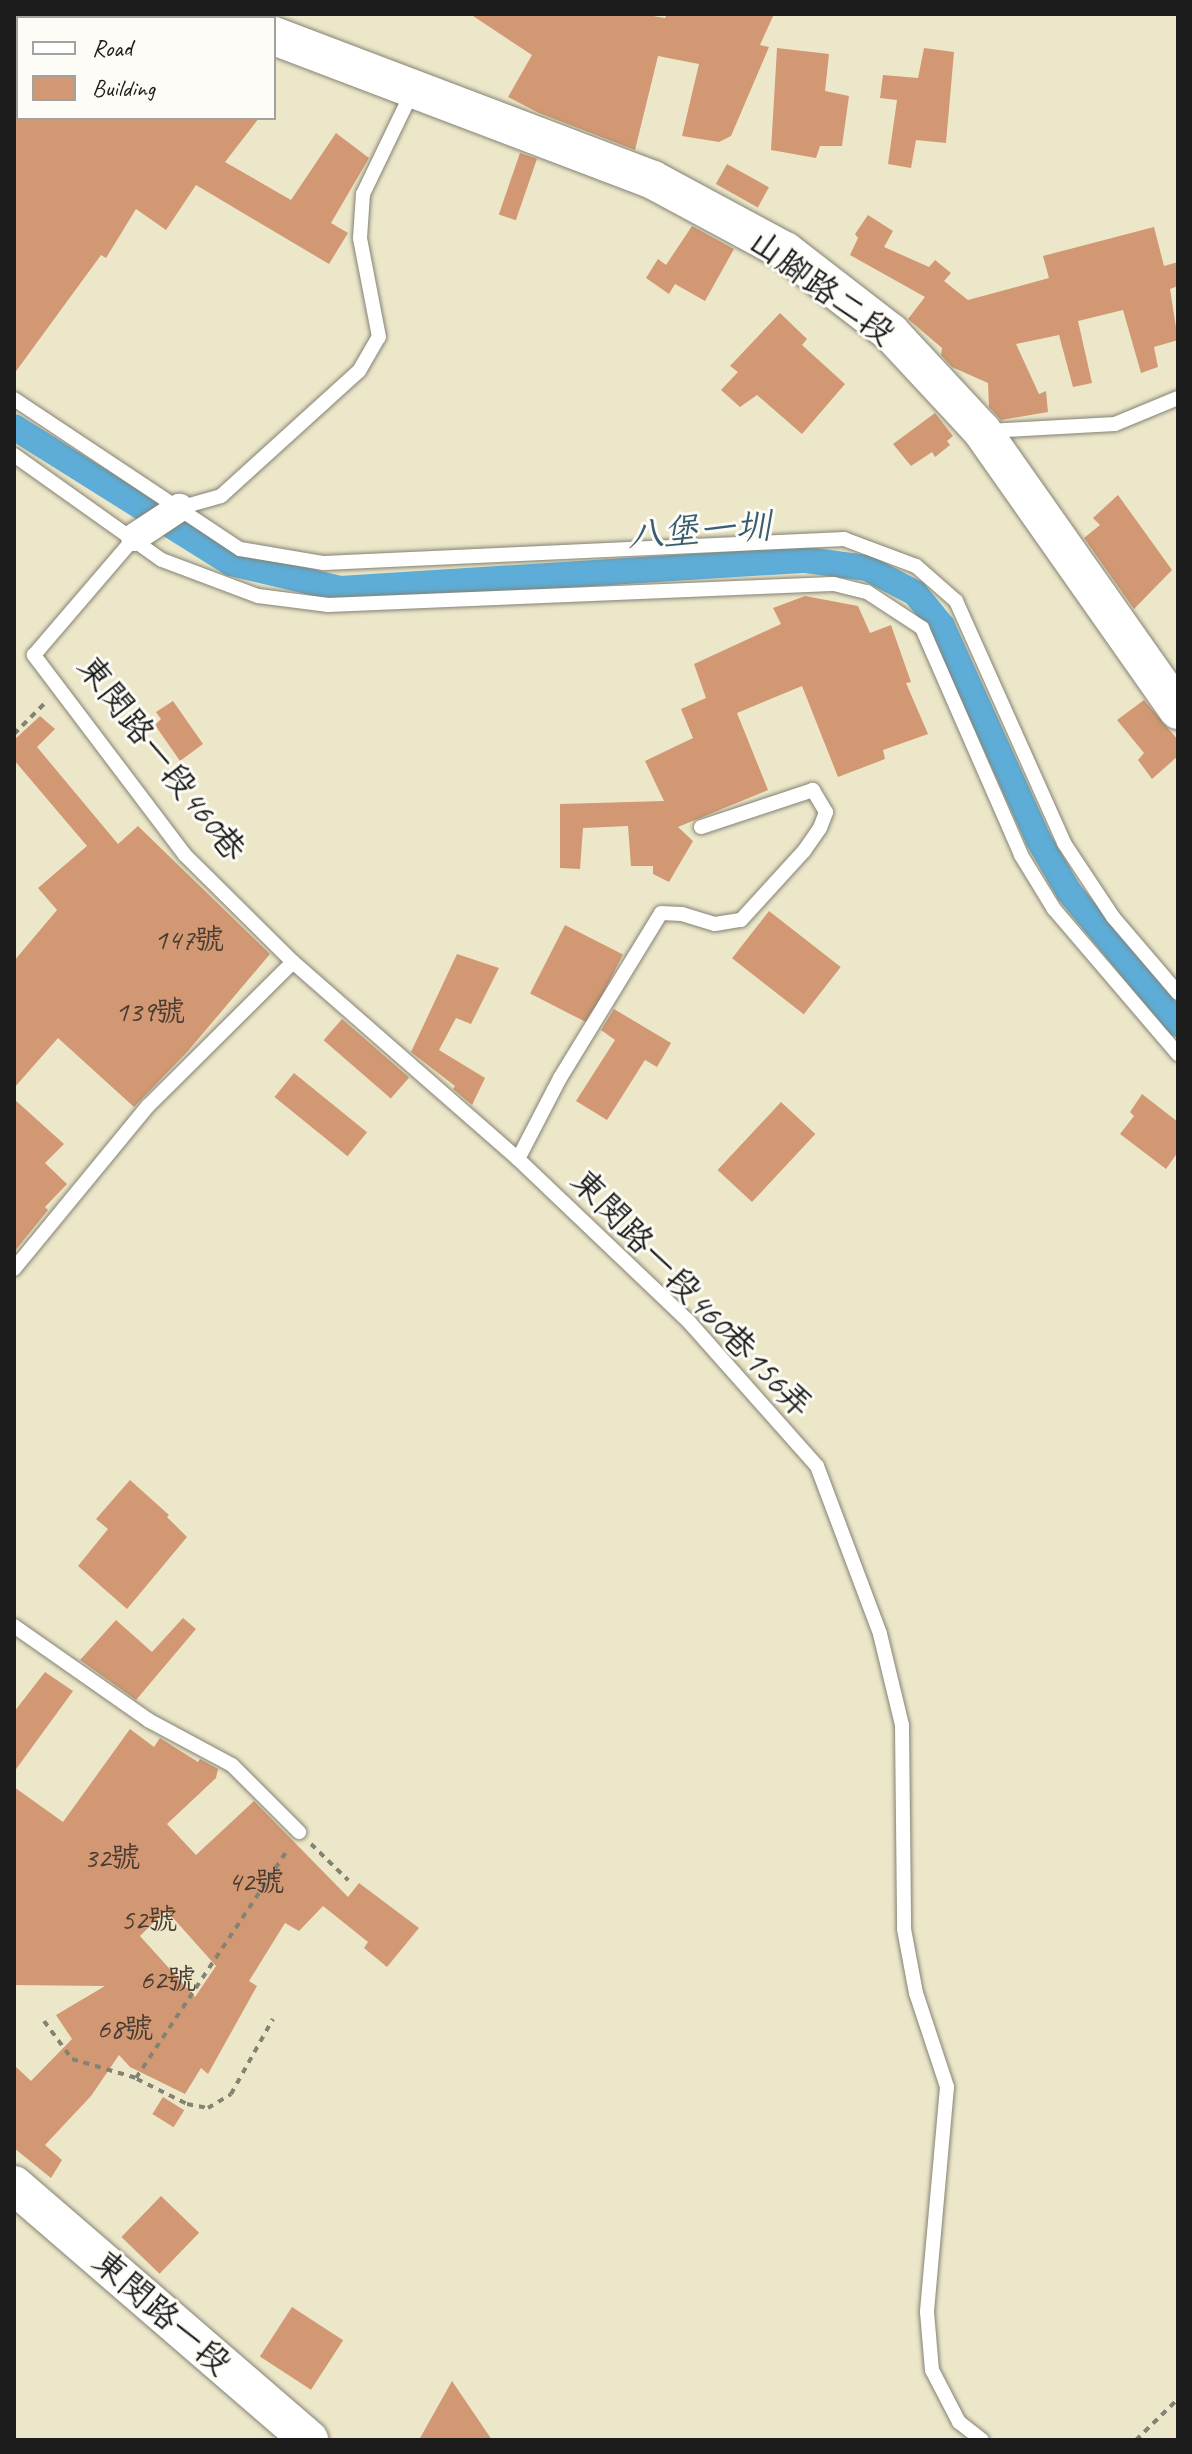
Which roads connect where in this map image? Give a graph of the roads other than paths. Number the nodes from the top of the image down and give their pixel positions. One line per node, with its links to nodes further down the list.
1 (276, 37): 2 (main road, 山腳路二段)
2 (414, 88): 5 (main road, 山腳路二段); 7 (lane)
3 (1178, 398): 5 (lane)
4 (14, 399): 7 (lane)
5 (982, 431): 9 (main road, 山腳路二段)
6 (14, 455): 8 (lane)
7 (179, 508): 8 (street, 東閔路一段460巷); 12 (lane)
8 (135, 537): 11 (lane, 東閔路一段460巷); 13 (lane)
9 (1178, 710)
10 (701, 827): 14 (lane)
11 (293, 962): 14 (lane, 東閔路一段460巷156弄); 15 (lane)
12 (1178, 993)
13 (1178, 1054)
14 (518, 1159): 20 (lane, 東閔路一段460巷156弄)
15 (14, 1269)
16 (14, 1626): 17 (lane)
17 (299, 1832)
18 (14, 2185): 19 (main road, 東閔路一段)
19 (309, 2440)
20 (982, 2440)

